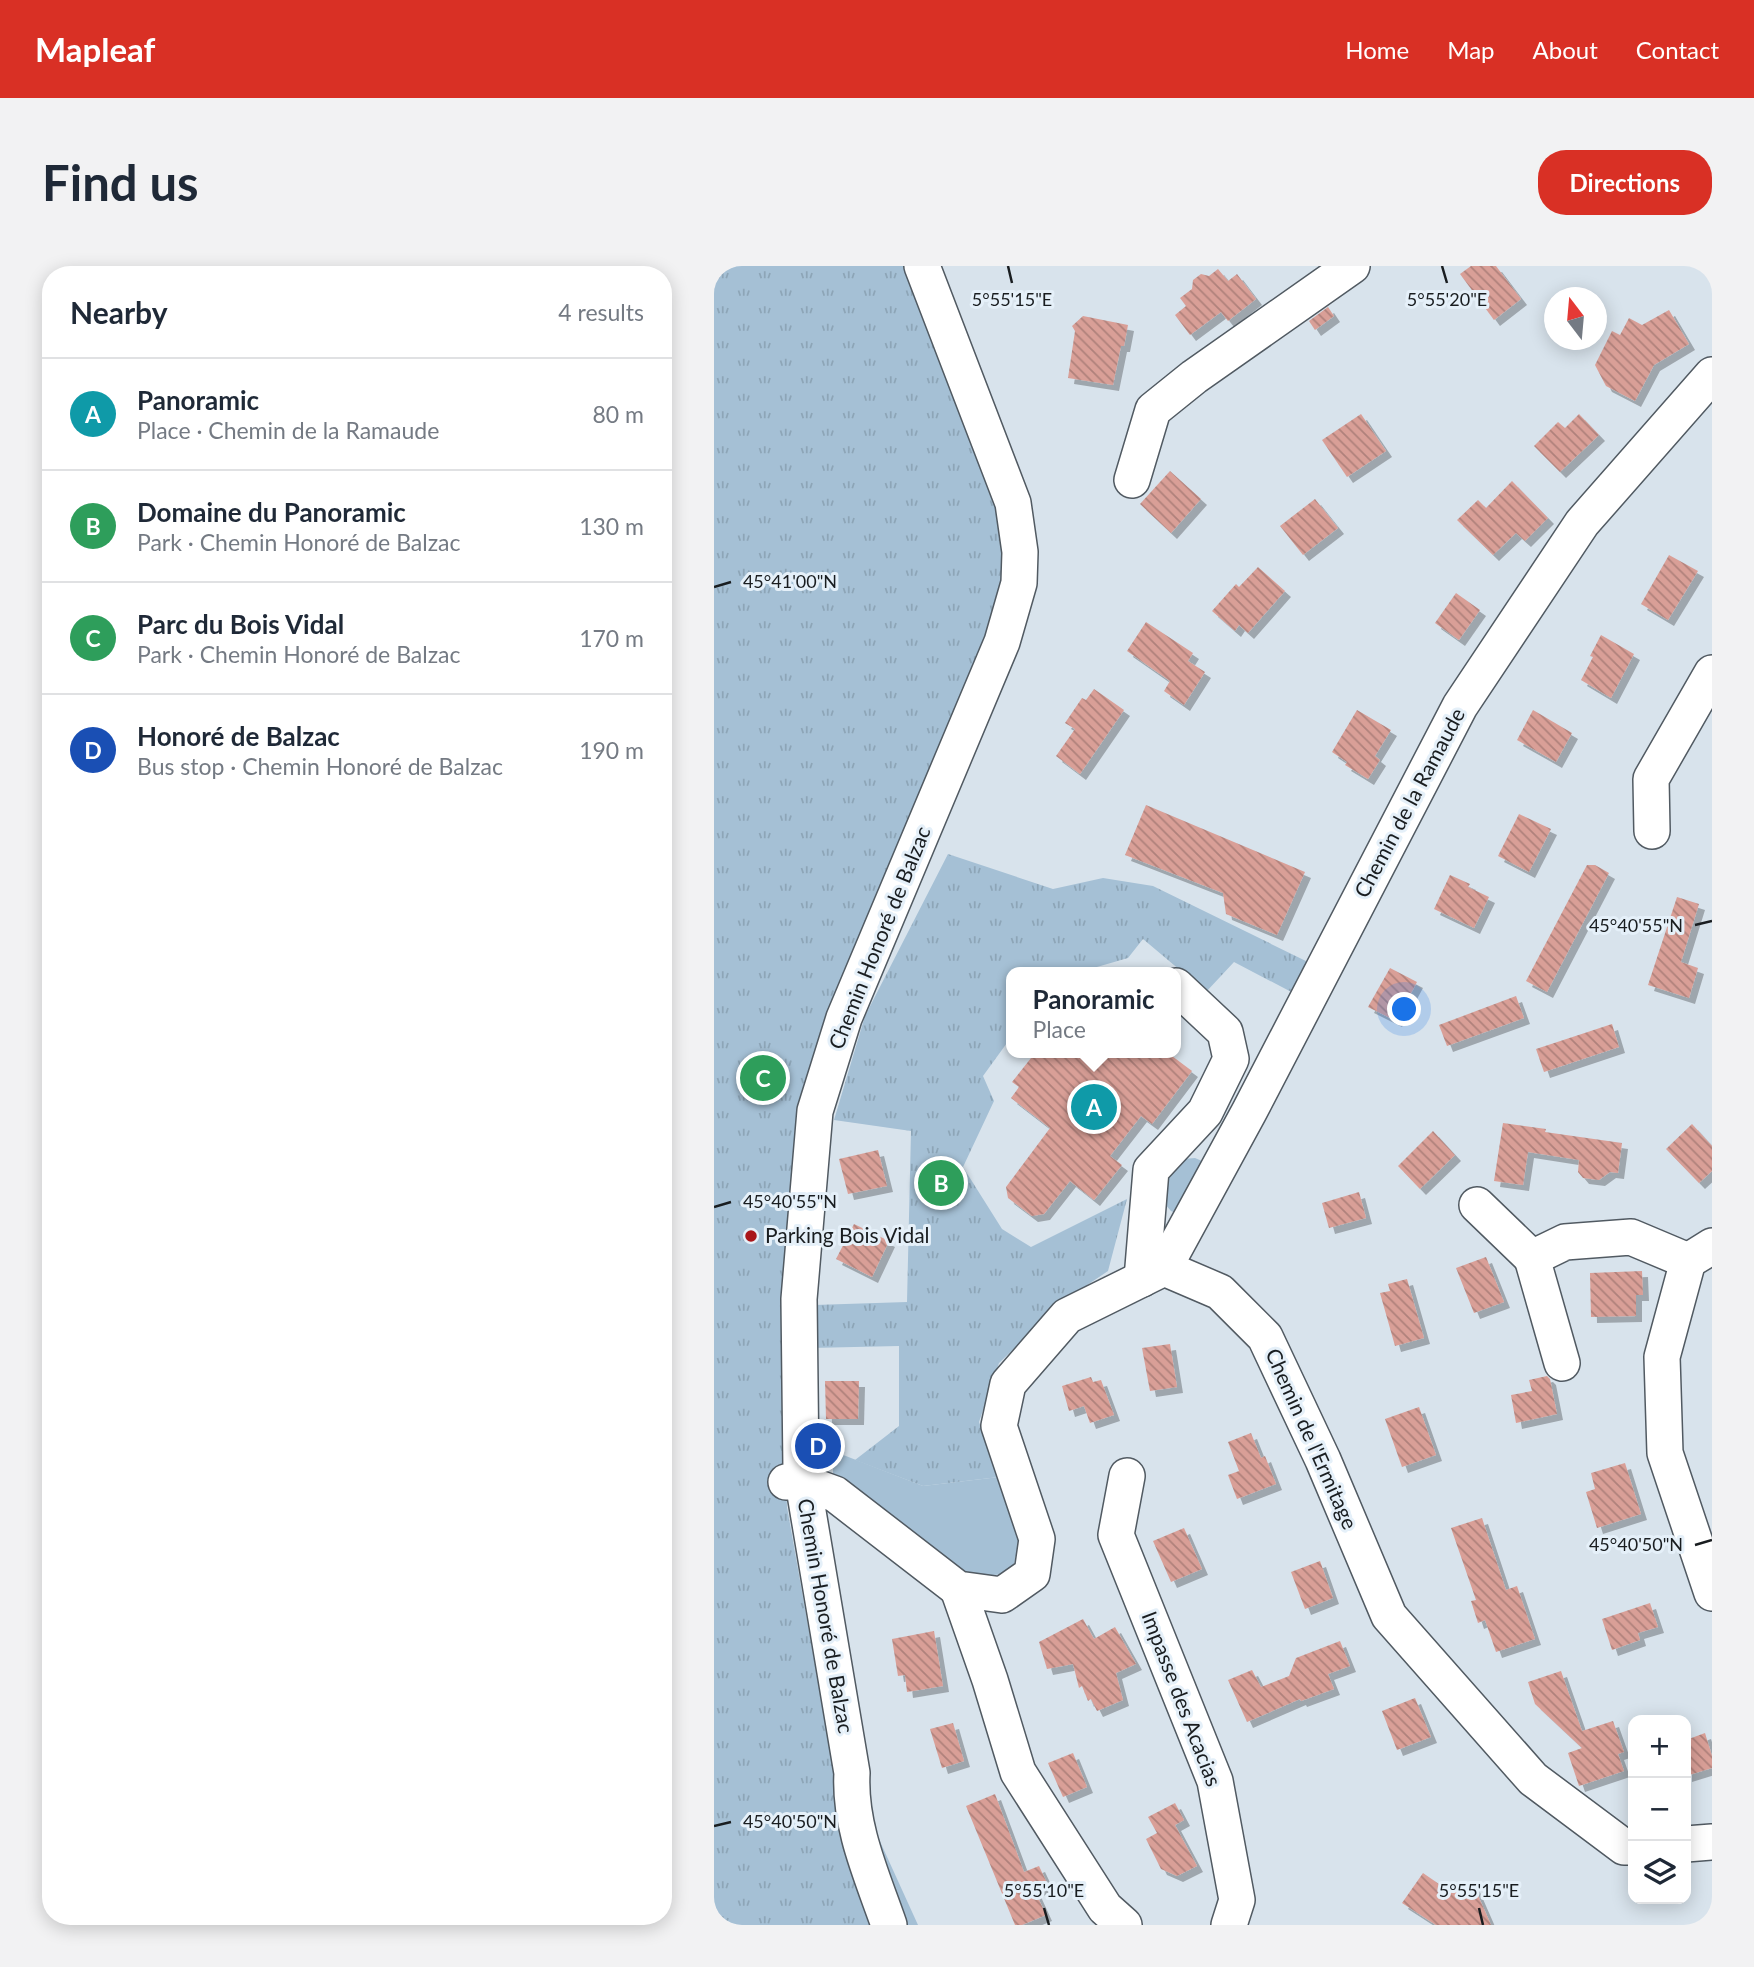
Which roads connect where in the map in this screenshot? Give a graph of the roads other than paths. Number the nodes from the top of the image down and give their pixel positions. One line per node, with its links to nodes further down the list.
1 (922, 266): 16 (street, Chemin Honoré de Balzac)
2 (1352, 266): 4 (street)
3 (1712, 375): 9 (street, Chemin de la Ramaude)
4 (1132, 480)
5 (1712, 673): 6 (street)
6 (1652, 831)
7 (1181, 991): 8 (street)
8 (1205, 1112): 9 (street); 13 (street)
9 (1242, 1126): 13 (street, Chemin de la Ramaude)
10 (1477, 1205): 12 (street)
11 (1700, 1254): 12 (street); 17 (street)
12 (1532, 1258): 14 (street)
13 (1153, 1273): 18 (street); 22 (street, Chemin de l'Ermitage)
14 (1562, 1363)
15 (1127, 1476): 25 (street, Impasse des Acacias)
16 (807, 1488): 18 (street); 23 (street, Chemin Honoré de Balzac)
17 (1705, 1548): 19 (street)
18 (958, 1589): 24 (street)
19 (1712, 1593)
20 (1712, 1842): 21 (street)
21 (1691, 1844)
22 (1628, 1847)
23 (889, 1925)
24 (1124, 1925)
25 (1229, 1925)

